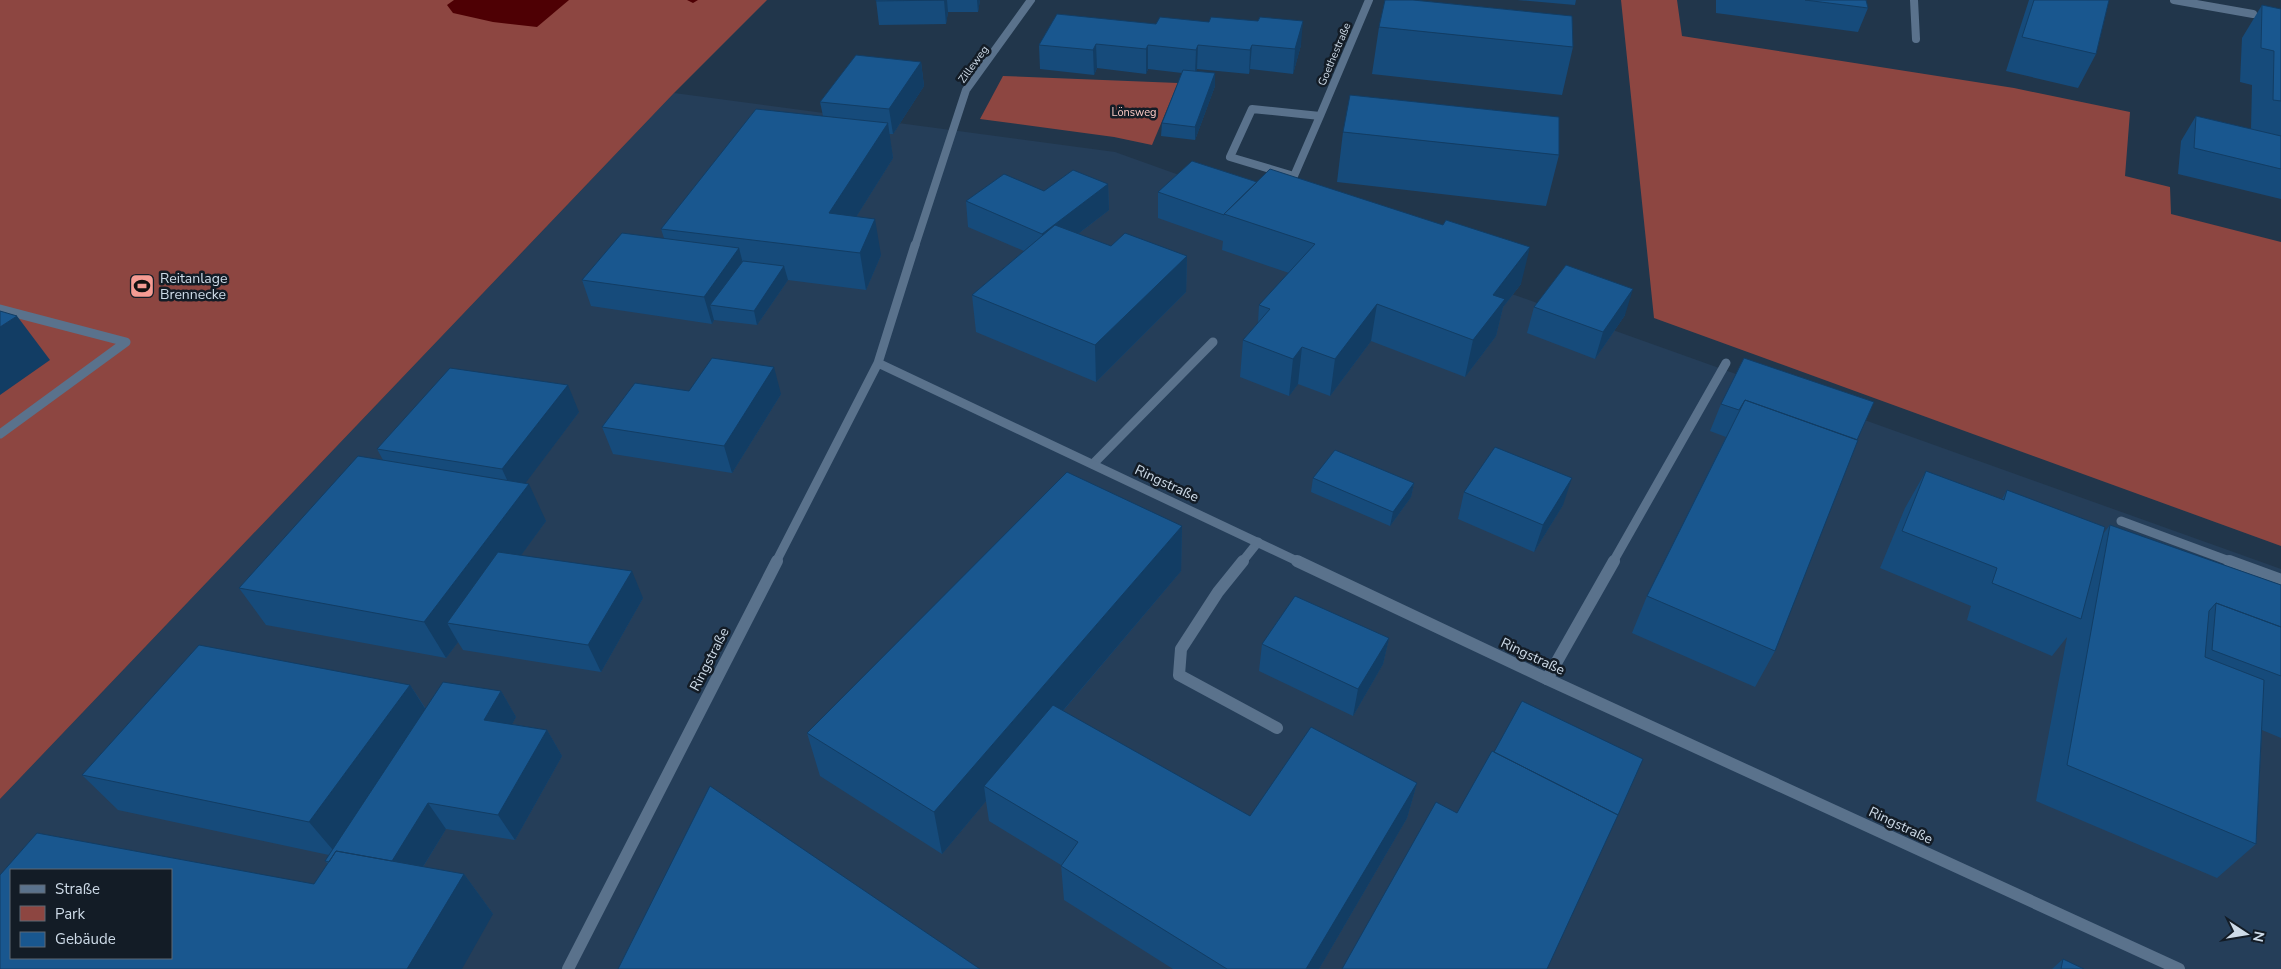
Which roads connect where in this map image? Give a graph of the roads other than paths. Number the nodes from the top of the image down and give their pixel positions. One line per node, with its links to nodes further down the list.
1 (1030, 0): 8 (street, Zilleweg)
2 (1369, 0): 7 (street, Goethestraße)
3 (1914, 0): 6 (street)
4 (2174, 0): 5 (street)
5 (2254, 14)
6 (1916, 39)
7 (1320, 116): 7 (street, Goethestraße)
8 (946, 146): 11 (street, Ringstraße)
9 (0, 309): 13 (street)
10 (1213, 342): 14 (street)
11 (878, 363): 14 (street, Ringstraße); 20 (street, Ringstraße)
12 (1726, 363): 18 (street)
13 (0, 434)
14 (1093, 464): 16 (street, Ringstraße)
15 (2121, 521): 17 (street)
16 (1258, 542): 18 (street, Ringstraße); 19 (street)
17 (2281, 580)
18 (1547, 679): 21 (street, Ringstraße)
19 (1277, 728)
20 (568, 969)
21 (2179, 969)

